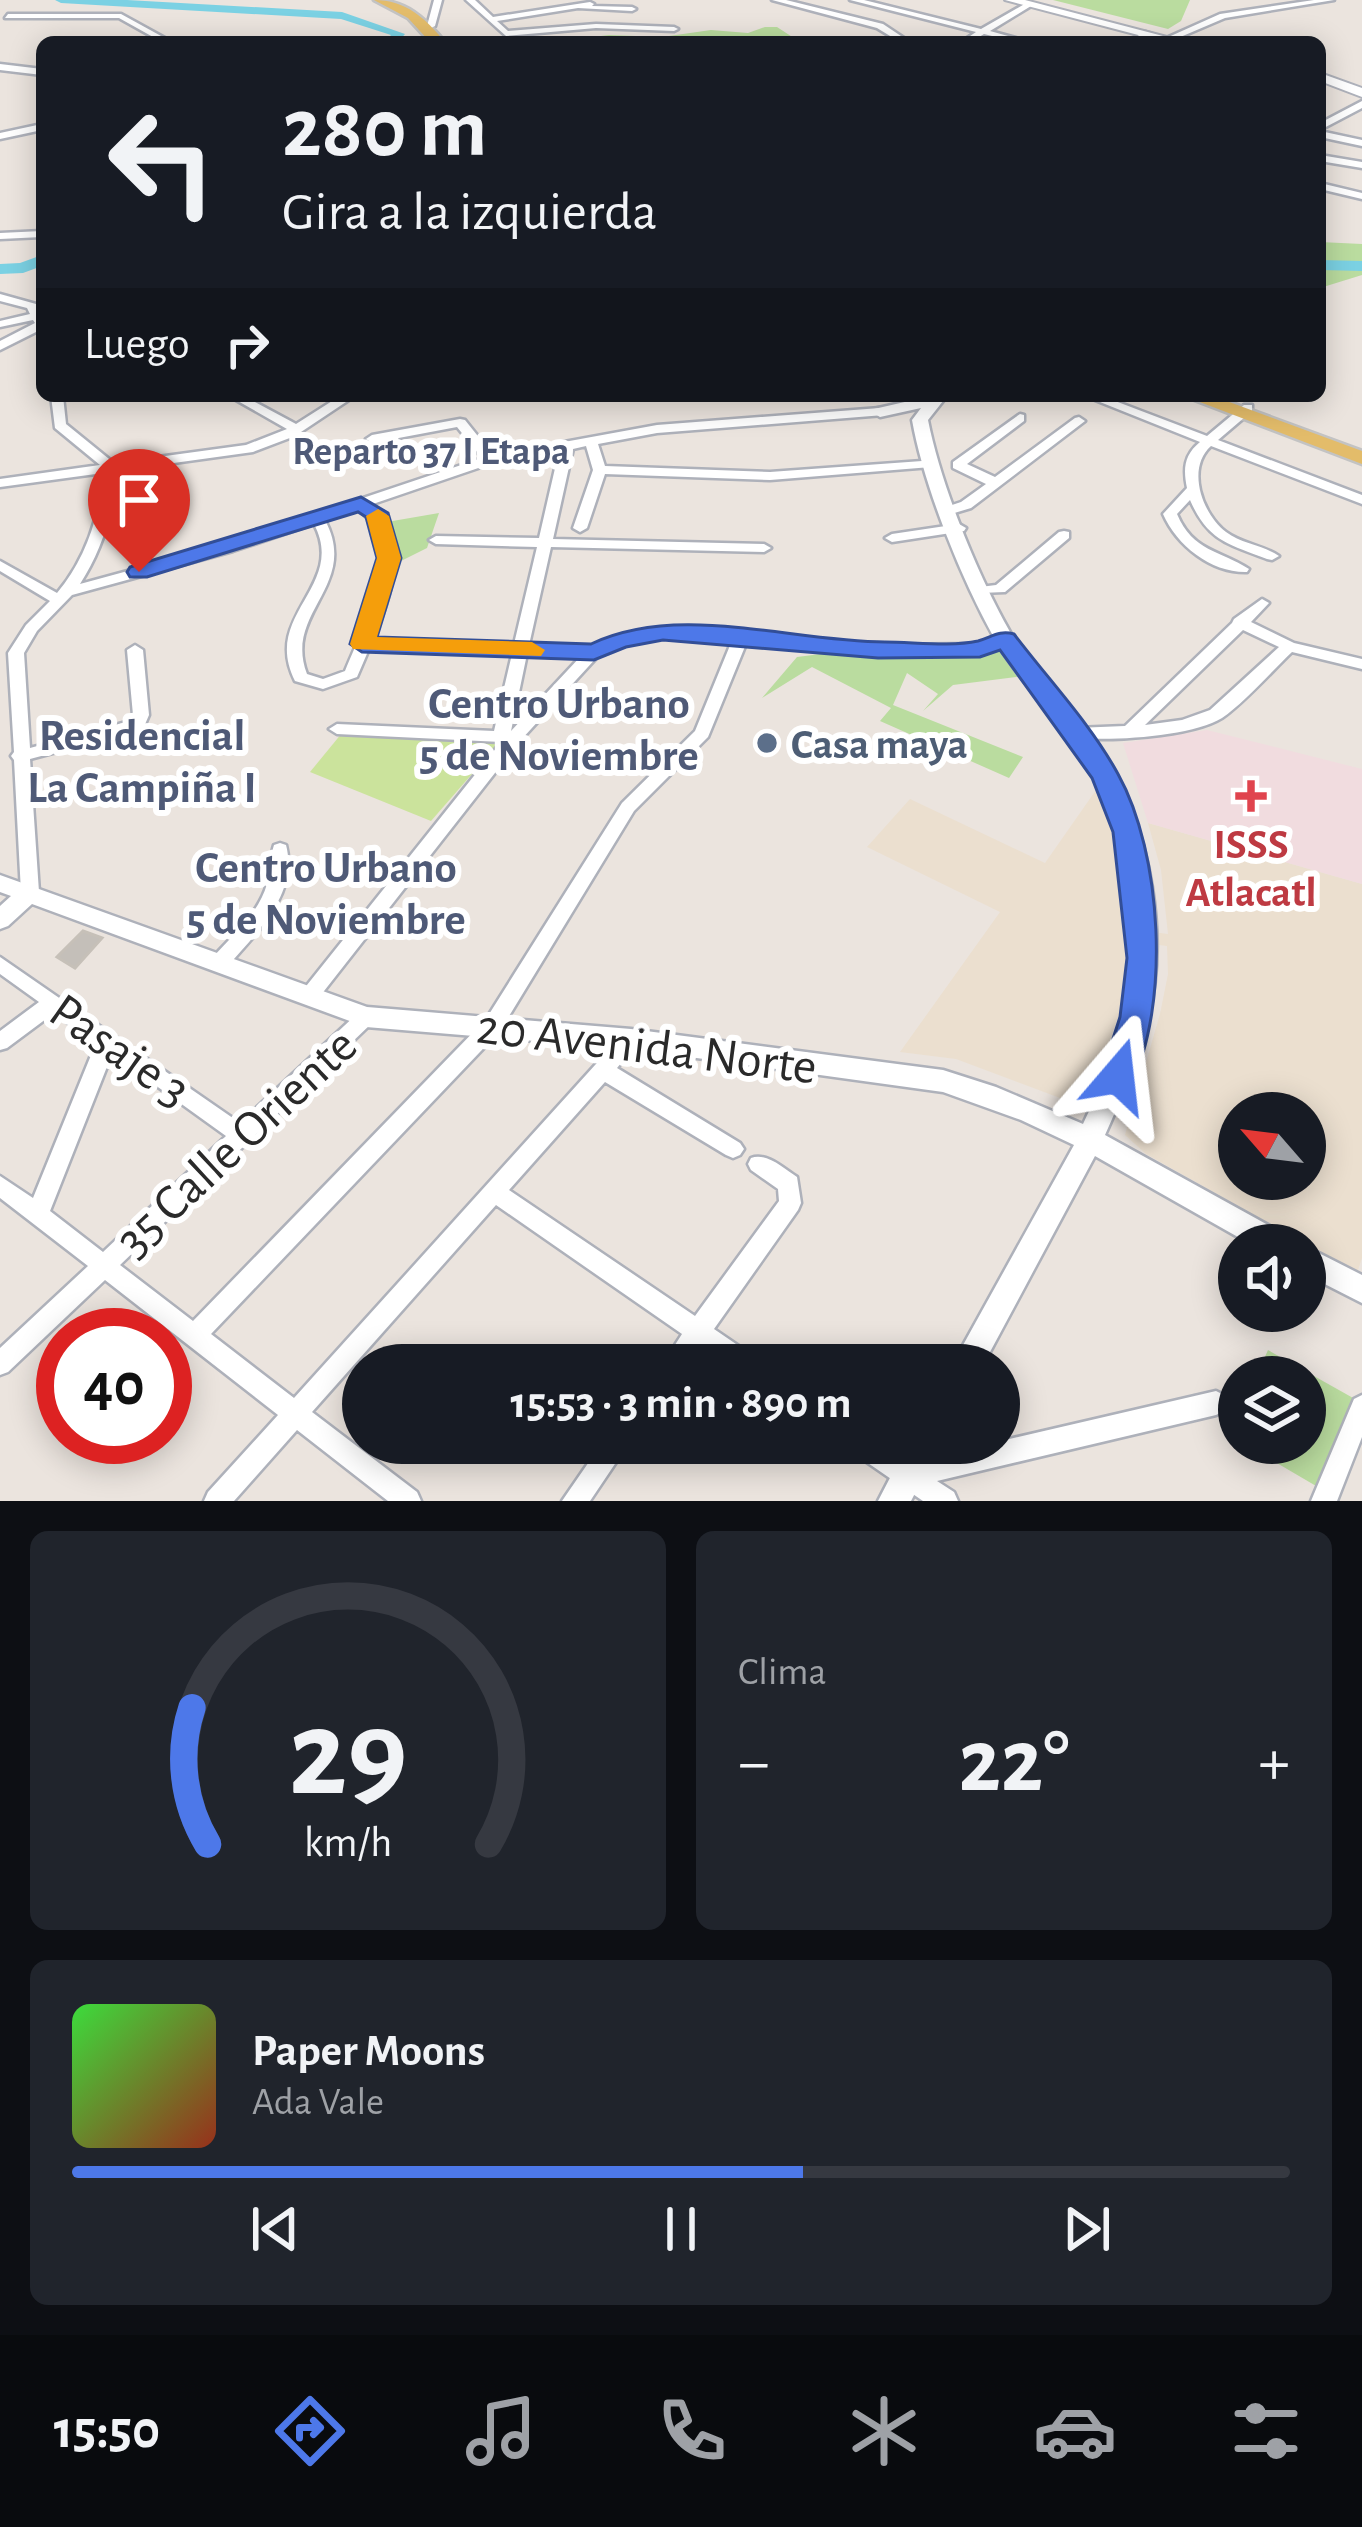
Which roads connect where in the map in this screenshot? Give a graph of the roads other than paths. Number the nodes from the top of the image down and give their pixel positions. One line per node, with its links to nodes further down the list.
1 (380, 0): 25 (main road)
2 (391, 0): 19 (main road)
3 (438, 0): 19 (street)
4 (470, 0): 18 (street)
5 (528, 0): 16 (street)
6 (573, 0): 14 (street)
7 (776, 0): 20 (street)
8 (854, 0): 15 (street)
9 (924, 0): 15 (street)
10 (1011, 0): 13 (main road)
11 (1330, 0): 32 (street)
12 (629, 4): 14 (street)
13 (1028, 4): 22 (street); 23 (main road)
14 (586, 6): 16 (street)
15 (908, 11): 20 (street); 22 (street)
16 (542, 13): 18 (street)
17 (8, 16): 24 (street)
18 (491, 20): 21 (street)
19 (431, 26): 26 (main road)
20 (880, 26): 27 (street)
21 (674, 29)
22 (986, 30): 28 (street); 29 (street)
23 (1148, 34): 30 (street); 31 (main road)
24 (157, 36)
25 (436, 36)
26 (438, 36)
27 (896, 36)
28 (976, 36)
29 (1006, 36)
30 (1144, 36)
31 (1155, 36)
32 (1184, 36)
33 (0, 67): 34 (street)
34 (36, 71)
35 (1326, 80): 36 (main road)
36 (1362, 93)
37 (1362, 104): 39 (street)
38 (36, 119): 42 (street)
39 (1326, 127)
40 (36, 129): 42 (street)
41 (1326, 133): 43 (street)
42 (3, 135)
43 (1362, 142)
44 (1326, 159): 45 (street)
45 (1362, 165)
46 (1326, 187): 47 (street)
47 (1362, 196)
48 (36, 234): 49 (street)
49 (0, 236)
50 (1, 297): 51 (street)
51 (36, 313)
52 (36, 322): 53 (street)
53 (0, 324)
54 (36, 325): 55 (street)
55 (0, 346)
56 (58, 402): 75 (street)
57 (246, 402): 67 (street)
58 (340, 402): 67 (street)
59 (919, 402): 63 (street)
60 (932, 402): 66 (street)
61 (1106, 402): 69 (street)
62 (1230, 403): 69 (street); 72 (main road)
63 (880, 412): 66 (street); 70 (street)
64 (1020, 418): 78 (street)
65 (1079, 421): 78 (street)
66 (920, 428): 74 (street)
67 (298, 429): 75 (street)
68 (372, 440): 73 (street)
69 (1209, 440): 79 (street); 80 (street)
70 (591, 441): 71 (street); 76 (street)
71 (566, 445): 73 (street); 88 (street)
72 (1362, 454)
73 (490, 460): 81 (street)
74 (932, 463): 76 (street); 83 (street)
75 (110, 467): 77 (street); 94 (street)
76 (600, 470): 84 (street)
77 (0, 483)
78 (996, 483): 83 (street)
79 (1192, 489): 90 (street); 92 (street)
80 (1362, 500)
81 (361, 503): 82 (street); 99 (street)
82 (318, 519): 94 (street); 99 (street)
83 (955, 519): 86 (street); 93 (street)
84 (580, 528)
85 (1064, 535): 93 (street)
86 (892, 538)
87 (436, 540): 88 (street)
88 (544, 542): 89 (street); 102 (street)
89 (764, 548)
90 (1272, 556)
91 (0, 565): 94 (street)
92 (1243, 569)
93 (985, 590): 97 (street)
94 (63, 596): 109 (street)
95 (1262, 603): 96 (street)
96 (1239, 622): 100 (street); 106 (street)
97 (1005, 639): 98 (street); 107 (street)
98 (740, 640): 103 (street); 119 (street)
99 (362, 644): 102 (street)
100 (1288, 646): 104 (street); 106 (street)
101 (135, 650): 109 (street)
102 (520, 650): 103 (street); 108 (street)
103 (594, 652): 108 (street)
104 (1362, 664)
105 (337, 729): 108 (street)
106 (1131, 730): 107 (street)
107 (1076, 733): 125 (street)
108 (508, 737): 116 (street)
109 (19, 756): 112 (street)
110 (280, 849): 114 (street)
111 (0, 883): 112 (street, 20 Avenida Norte)
112 (30, 892): 113 (street); 114 (street, 20 Avenida Norte)
113 (0, 920)
114 (220, 962): 116 (street, 20 Avenida Norte)
115 (0, 964): 117 (street, Pasaje 3)
116 (310, 995): 118 (street, 20 Avenida Norte)
117 (54, 1002): 121 (street, Pasaje 3); 122 (street)
118 (366, 1017): 119 (street, 20 Avenida Norte); 124 (street, 35 Calle Oriente)
119 (493, 1025): 120 (street, 20 Avenida Norte); 136 (street)
120 (631, 1039): 123 (street); 125 (street, 20 Avenida Norte)
121 (107, 1040): 124 (street, Pasaje 3); 130 (street)
122 (0, 1042)
123 (603, 1070): 126 (street); 129 (street)
124 (241, 1135): 132 (street, 35 Calle Oriente)
125 (1086, 1141): 131 (street, 20 Avenida Norte); 139 (street)
126 (733, 1149)
127 (759, 1164): 135 (street)
128 (0, 1185): 130 (street)
129 (494, 1192): 135 (street); 143 (street)
130 (38, 1214): 132 (street)
131 (1240, 1224)
132 (104, 1265): 136 (street); 140 (street, 35 Calle Oriente)
133 (1326, 1270): 134 (street)
134 (1362, 1290)
135 (698, 1331): 137 (street); 138 (street)
136 (196, 1334): 143 (street)
137 (689, 1344)
138 (717, 1344)
139 (978, 1344)
140 (0, 1364)
141 (1216, 1403): 146 (street)
142 (1362, 1407): 151 (street)
143 (296, 1414): 147 (street); 148 (street)
144 (602, 1464): 149 (street)
145 (880, 1464): 146 (street)
146 (901, 1488): 150 (street)
147 (217, 1501)
148 (408, 1501)
149 (575, 1501)
150 (945, 1501)
151 (1324, 1501)

